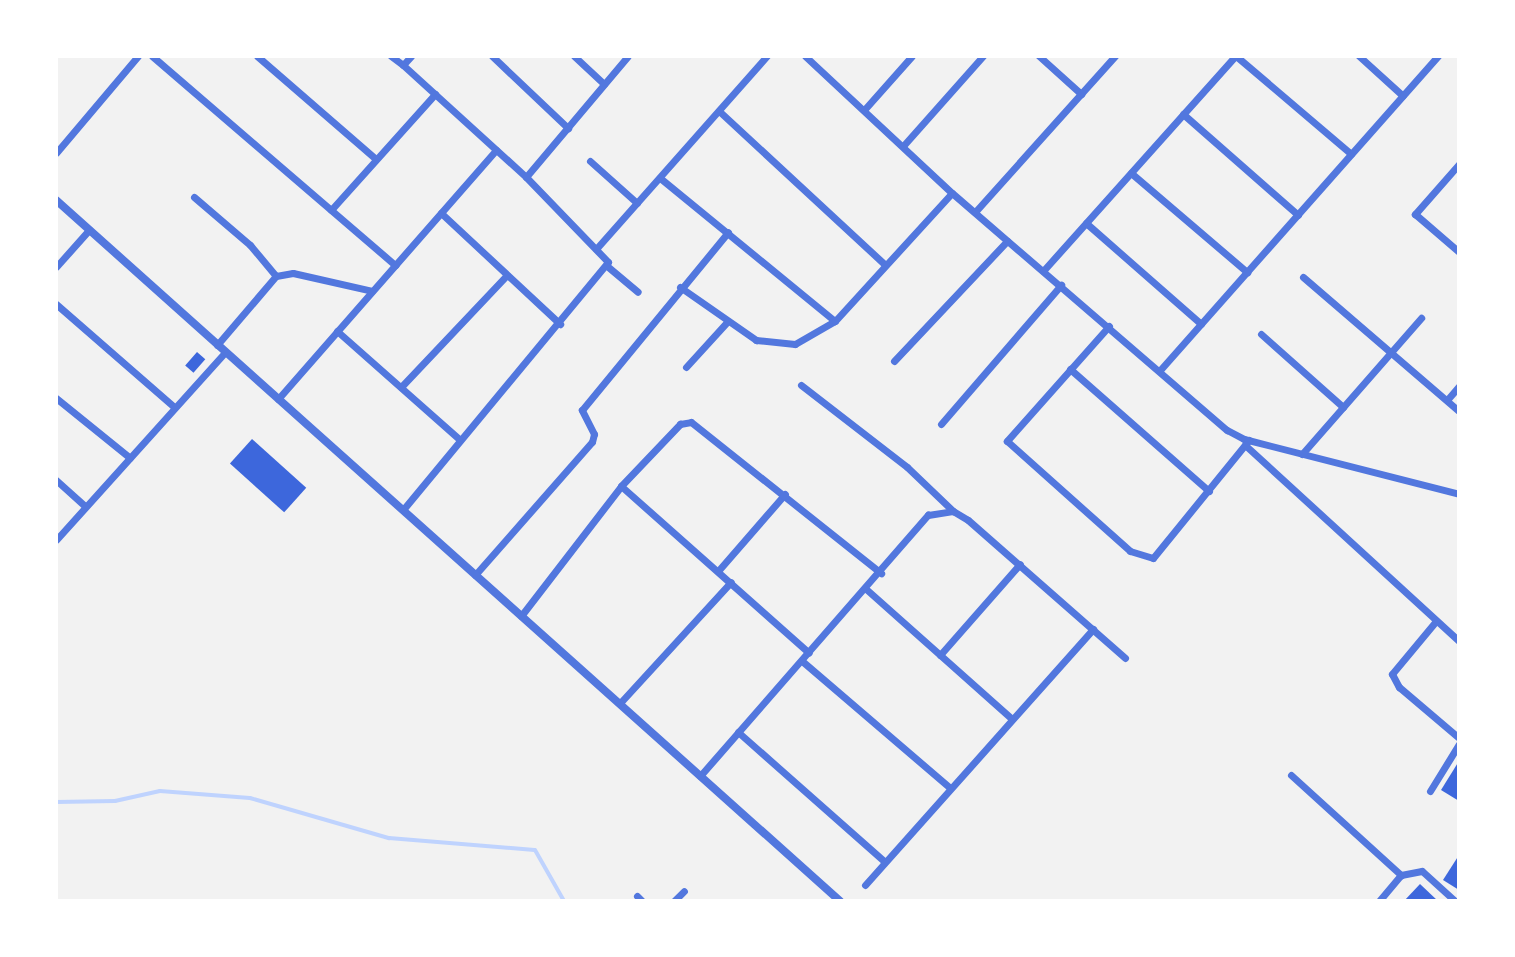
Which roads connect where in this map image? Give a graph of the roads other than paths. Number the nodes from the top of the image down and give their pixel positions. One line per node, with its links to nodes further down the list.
1 (138, 56): 29 (street)
2 (152, 56): 41 (street)
3 (257, 56): 31 (street)
4 (391, 56): 18 (street)
5 (411, 56): 18 (street)
6 (492, 56): 26 (street)
7 (574, 56): 19 (street)
8 (628, 56): 19 (street)
9 (767, 56): 24 (street)
10 (805, 56): 23 (street)
11 (912, 56): 23 (street)
12 (983, 56): 27 (street)
13 (1039, 56): 21 (street)
14 (1115, 56): 21 (street)
15 (1236, 56): 25 (street); 30 (street)
16 (1359, 56): 22 (street)
17 (1438, 56): 22 (street)
18 (403, 65): 20 (street)
19 (604, 84): 26 (street)
20 (435, 94): 28 (street); 31 (street)
21 (1081, 94): 42 (street)
22 (1403, 96): 30 (street)
23 (864, 110): 27 (street)
24 (719, 111): 36 (street); 51 (street)
25 (1183, 114): 34 (street); 44 (street)
26 (568, 128): 35 (street)
27 (903, 146): 37 (street)
28 (496, 150): 35 (street); 43 (street)
29 (56, 153)
30 (1351, 154): 44 (street)
31 (376, 159): 41 (street)
32 (590, 161): 40 (street)
33 (1459, 164): 50 (street)
34 (1131, 173): 45 (street); 56 (street)
35 (526, 177): 49 (street)
36 (660, 178): 40 (street); 47 (street)
37 (952, 193): 42 (street); 51 (street)
38 (194, 197): 58 (street)
39 (56, 200): 46 (street)
40 (637, 203): 49 (street)
41 (331, 210): 52 (street)
42 (975, 212): 48 (street)
43 (441, 213): 52 (street); 57 (street)
44 (1298, 215): 56 (street)
45 (1086, 223): 55 (street); 69 (street)
46 (89, 230): 54 (street); 73 (street)
47 (728, 232): 61 (street); 67 (street)
48 (1007, 241): 55 (street); 76 (street)
49 (596, 249): 53 (street)
50 (1459, 252)
51 (884, 264): 67 (street)
52 (395, 265): 62 (street)
53 (607, 266): 63 (street); 68 (street)
54 (56, 267)
55 (1043, 271): 60 (street)
56 (1247, 272): 69 (street)
57 (507, 275): 68 (street); 82 (street)
58 (276, 276): 62 (street); 73 (street)
59 (1303, 277): 74 (street)
60 (1061, 285): 70 (street); 89 (street)
61 (680, 287): 66 (street); 106 (street)
62 (372, 291): 71 (street)
63 (638, 292)
64 (56, 304): 86 (street)
65 (1421, 318): 74 (street)
66 (728, 321): 67 (street); 77 (street)
67 (835, 321)
68 (560, 324): 90 (street)
69 (1201, 324): 79 (street)
70 (1109, 326): 78 (street); 79 (street)
71 (337, 331): 82 (street); 84 (street)
72 (1261, 334): 87 (street)
73 (217, 345): 75 (street)
74 (1392, 351): 85 (street); 87 (street)
75 (225, 352): 84 (street); 86 (street)
76 (894, 361)
77 (686, 367)
78 (1070, 369): 96 (street); 96 (street)
79 (1161, 369): 91 (street)
80 (801, 385): 101 (street)
81 (1459, 386): 85 (street)
82 (401, 387): 90 (street)
83 (56, 398): 93 (street)
84 (278, 399): 100 (street)
85 (1447, 400): 88 (street)
86 (174, 407): 93 (street)
87 (1343, 407): 92 (street)
88 (1459, 411)
89 (941, 424)
90 (458, 438): 100 (street)
91 (1247, 442): 92 (street); 96 (street); 110 (street)
92 (1302, 454): 98 (street)
93 (130, 458): 99 (street)
94 (56, 480): 99 (street)
95 (621, 486): 97 (street); 104 (street); 109 (street)
96 (1209, 491)
97 (785, 494): 104 (street); 105 (street)
98 (1459, 494)
99 (85, 506): 102 (street)
100 (403, 510): 106 (street)
101 (953, 511): 103 (street); 105 (street)
102 (56, 540)
103 (1020, 564): 111 (street); 114 (street)
104 (718, 571): 107 (street)
105 (881, 573): 108 (street)
106 (475, 575): 109 (street)
107 (731, 582): 113 (street); 117 (street)
108 (866, 589): 113 (street); 114 (street)
109 (521, 616): 117 (street)
110 (1436, 621): 112 (street); 120 (street)
111 (1093, 629): 115 (street); 118 (street)
112 (1459, 641)
113 (809, 653): 116 (street)
114 (940, 655): 118 (street)
115 (1125, 658)
116 (802, 661): 119 (street); 124 (street)
117 (620, 703): 123 (street)
118 (1012, 719): 124 (street)
119 (738, 732): 123 (street); 126 (street)
120 (1459, 738)
121 (1459, 744): 125 (street)
122 (1291, 775): 127 (street)
123 (700, 776): 131 (street)
124 (950, 788): 126 (street)
125 (1430, 791)
126 (884, 861): 128 (street)
127 (1401, 875): 132 (street); 133 (street)
128 (865, 885)
129 (684, 891): 130 (street)
130 (674, 901)
131 (840, 901)
132 (1379, 901)
133 (1455, 901)

